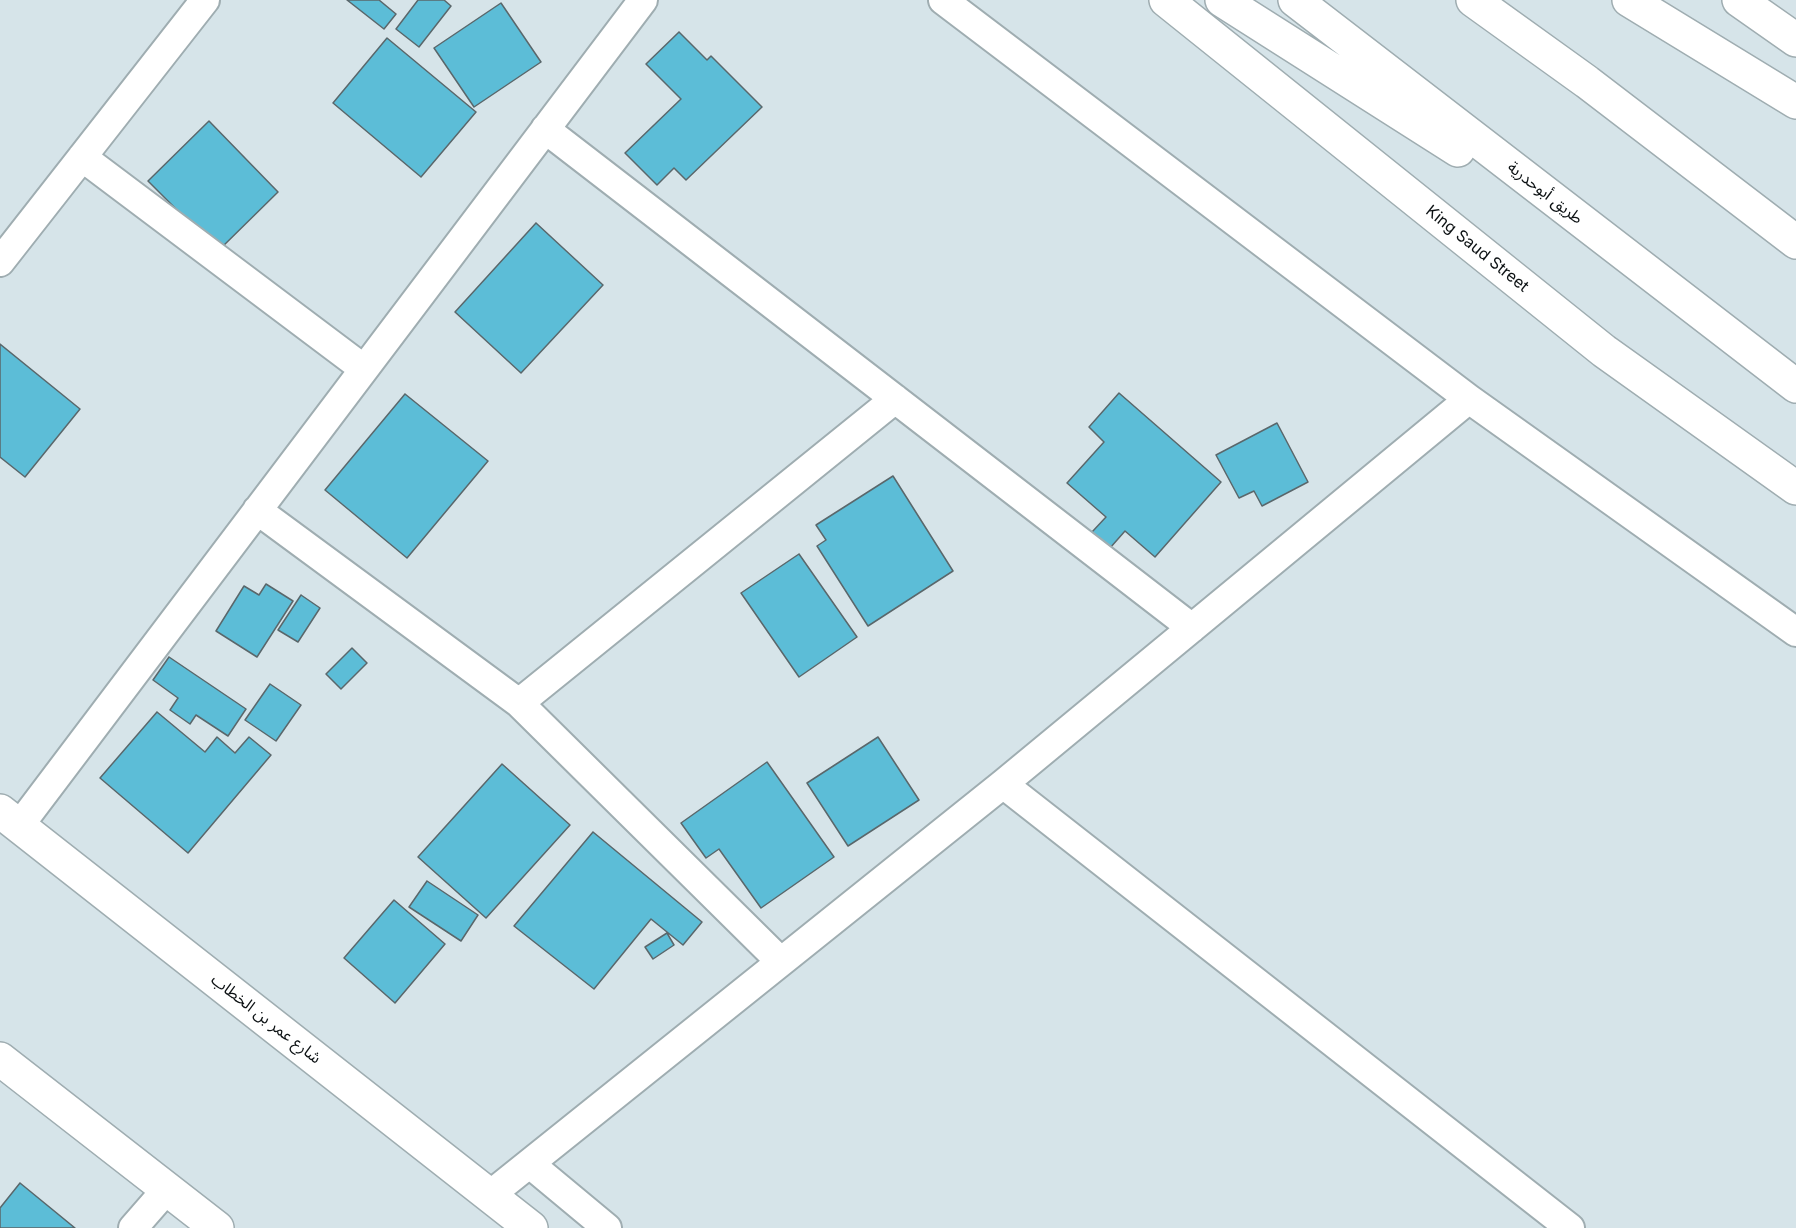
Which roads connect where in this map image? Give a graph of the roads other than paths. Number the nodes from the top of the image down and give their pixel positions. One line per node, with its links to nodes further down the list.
1 (205, 0): 13 (street)
2 (643, 0): 12 (street)
3 (943, 0): 20 (street)
4 (1166, 0): 21 (main road, King Saud Street)
5 (1222, 0): 16 (main road)
6 (1295, 0): 16 (main road, طريق أبوحدرية)
7 (1473, 0): 14 (main road)
8 (1629, 0): 11 (main road)
9 (1739, 0): 10 (main road)
10 (1796, 40)
11 (1796, 102)
12 (545, 129): 17 (street); 19 (street)
13 (82, 157): 15 (street); 17 (street)
14 (1796, 242)
15 (0, 262)
16 (1635, 262): 18 (main road, طريق أبوحدرية)
17 (364, 369): 22 (street)
18 (1796, 386)
19 (895, 399): 23 (street); 25 (street)
20 (1469, 399): 23 (street); 24 (street)
21 (1796, 488)
22 (257, 510): 25 (street); 27 (street)
23 (1192, 627): 26 (street)
24 (1796, 632)
25 (519, 703): 28 (street)
26 (1003, 783): 28 (street); 37 (street)
27 (9, 818): 32 (main road, شارع عمر بن الخطاب)
28 (780, 961): 30 (street)
29 (4, 1068): 31 (main road)
30 (530, 1164): 32 (street); 36 (street)
31 (167, 1190): 33 (street); 34 (main road)
32 (490, 1195): 35 (main road, شارع عمر بن الخطاب)
33 (133, 1228)
34 (217, 1228)
35 (531, 1228)
36 (606, 1228)
37 (1570, 1228)

